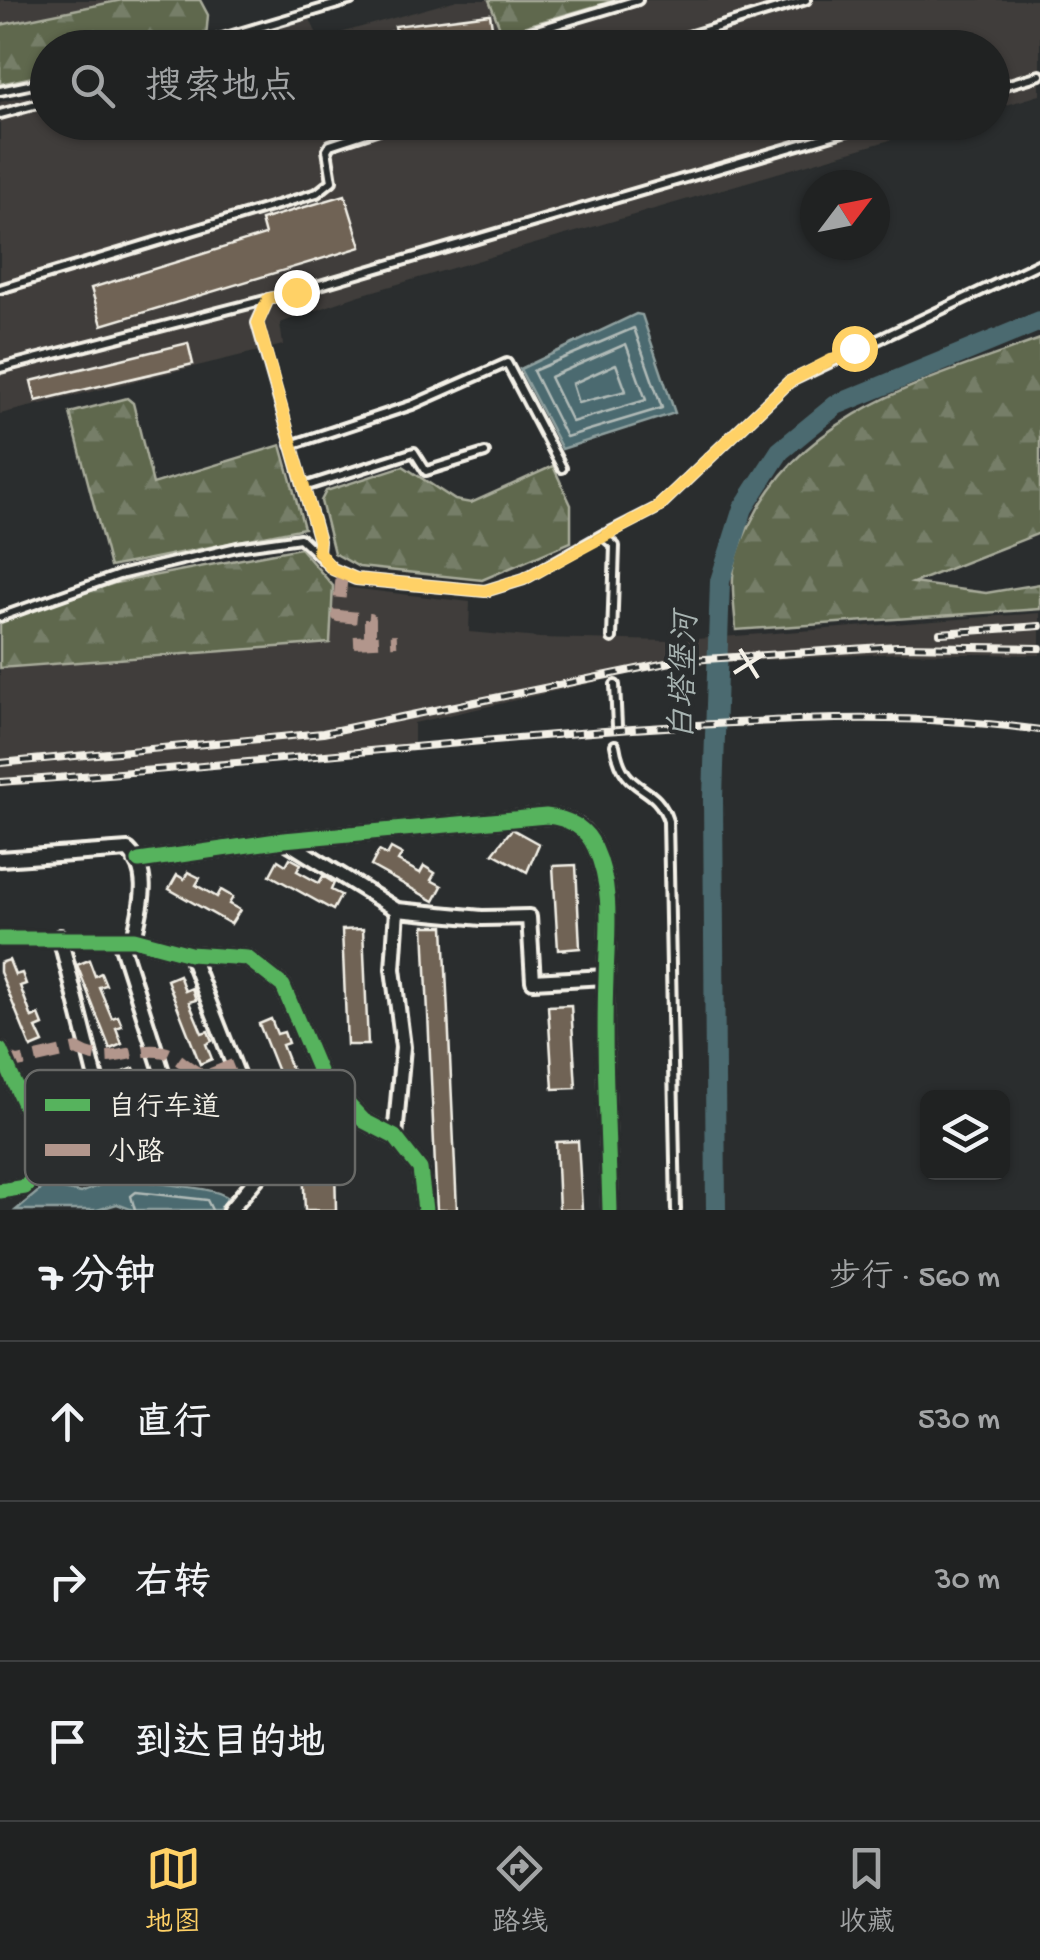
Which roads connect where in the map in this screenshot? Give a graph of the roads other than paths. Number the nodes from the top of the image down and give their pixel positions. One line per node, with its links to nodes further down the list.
1 (351, 0): 4 (lane)
2 (638, 0): 5 (lane)
3 (806, 0): 6 (lane)
4 (250, 30)
5 (537, 30)
6 (708, 30)
7 (1040, 75): 9 (lane)
8 (30, 84): 10 (lane)
9 (1010, 84)
10 (0, 90)
11 (30, 106): 12 (lane)
12 (0, 114)
13 (345, 140): 16 (lane)
14 (815, 140): 17 (lane)
15 (1040, 264): 23 (lane)
16 (0, 289)
17 (268, 299): 18 (lane); 19 (lane)
18 (0, 368)
19 (291, 445): 21 (lane); 22 (lane)
20 (485, 453): 22 (lane)
21 (562, 468)
22 (304, 487): 24 (lane)
23 (602, 535): 24 (lane); 26 (lane)
24 (318, 551): 25 (lane)
25 (0, 616)
26 (612, 638)
27 (615, 684): 28 (lane)
28 (617, 726)
29 (615, 744): 53 (lane)
30 (284, 840): 32 (street); 33 (street); 38 (street)
31 (0, 859): 32 (street)
32 (140, 861): 36 (street)
33 (397, 910): 38 (street); 46 (street)
34 (60, 937): 35 (street); 36 (street); 40 (street)
35 (0, 939)
36 (127, 940): 37 (street); 41 (street)
37 (190, 954): 42 (street); 43 (street)
38 (606, 978): 52 (street)
39 (0, 1050): 44 (street)
40 (94, 1070)
41 (164, 1070)
42 (236, 1070)
43 (318, 1070)
44 (25, 1107)
45 (355, 1112): 46 (street)
46 (395, 1137): 51 (street)
47 (28, 1185): 49 (street)
48 (252, 1185): 50 (street)
49 (0, 1191)
50 (230, 1210)
51 (425, 1210)
52 (610, 1210)
53 (676, 1210)

